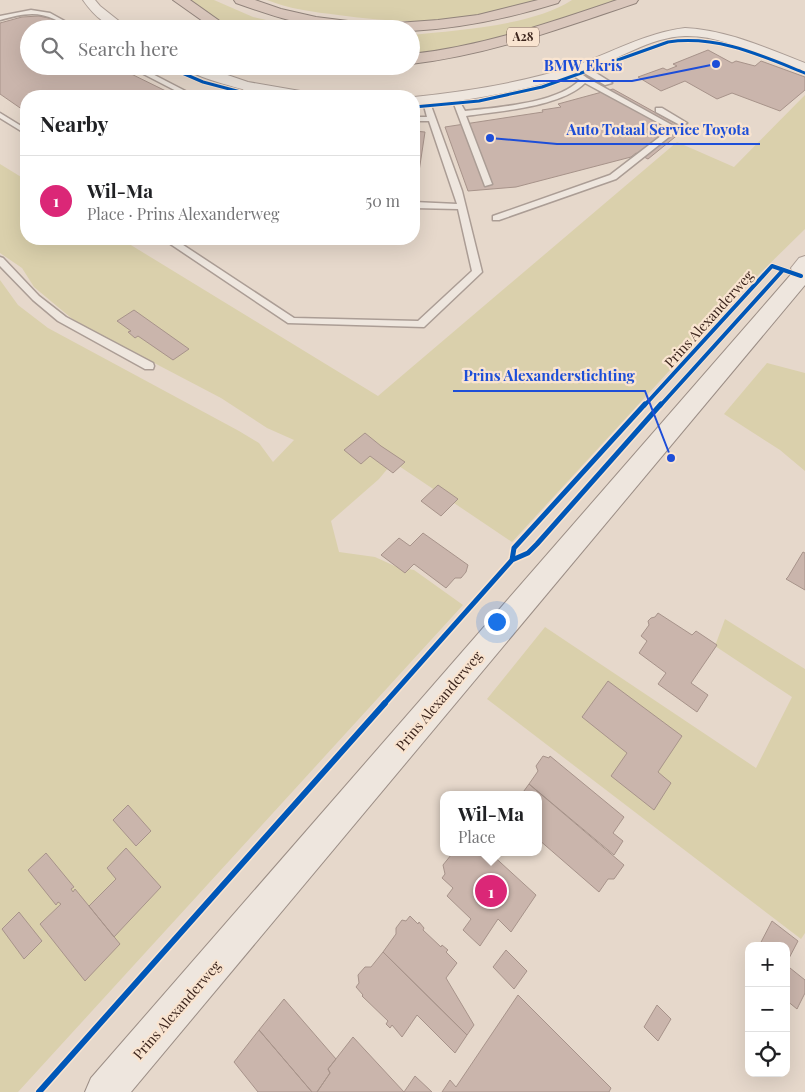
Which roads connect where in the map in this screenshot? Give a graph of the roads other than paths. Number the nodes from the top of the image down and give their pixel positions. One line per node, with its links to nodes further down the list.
1 (180, 0): 10 (highway)
2 (242, 0): 11 (highway, A28)
3 (553, 0): 12 (highway, A28)
4 (630, 0): 13 (highway, A28)
5 (74, 2): 6 (street)
6 (92, 4): 9 (street)
7 (0, 18): 8 (lane)
8 (62, 20)
9 (112, 20)
10 (210, 20)
11 (318, 20)
12 (420, 27)
13 (420, 58)
14 (805, 68): 15 (street)
15 (580, 73): 18 (lane); 23 (street); 27 (lane); 36 (lane)
16 (149, 75): 20 (lane)
17 (208, 75): 19 (street)
18 (614, 86)
19 (251, 88): 21 (lane); 22 (street)
20 (179, 90)
21 (248, 90)
22 (257, 90)
23 (453, 97): 24 (street); 27 (lane)
24 (420, 100)
25 (420, 101): 29 (lane)
26 (648, 104): 31 (lane)
27 (462, 114): 33 (lane)
28 (0, 115): 32 (lane)
29 (432, 119): 30 (lane); 35 (lane)
30 (420, 120)
31 (683, 123)
32 (20, 128)
33 (488, 184)
34 (420, 205): 35 (lane)
35 (462, 207): 37 (lane)
36 (496, 218)
37 (177, 245)
38 (0, 260): 40 (lane)
39 (804, 272): 41 (street, Prins Alexanderweg)
40 (150, 366)
41 (105, 1092)

